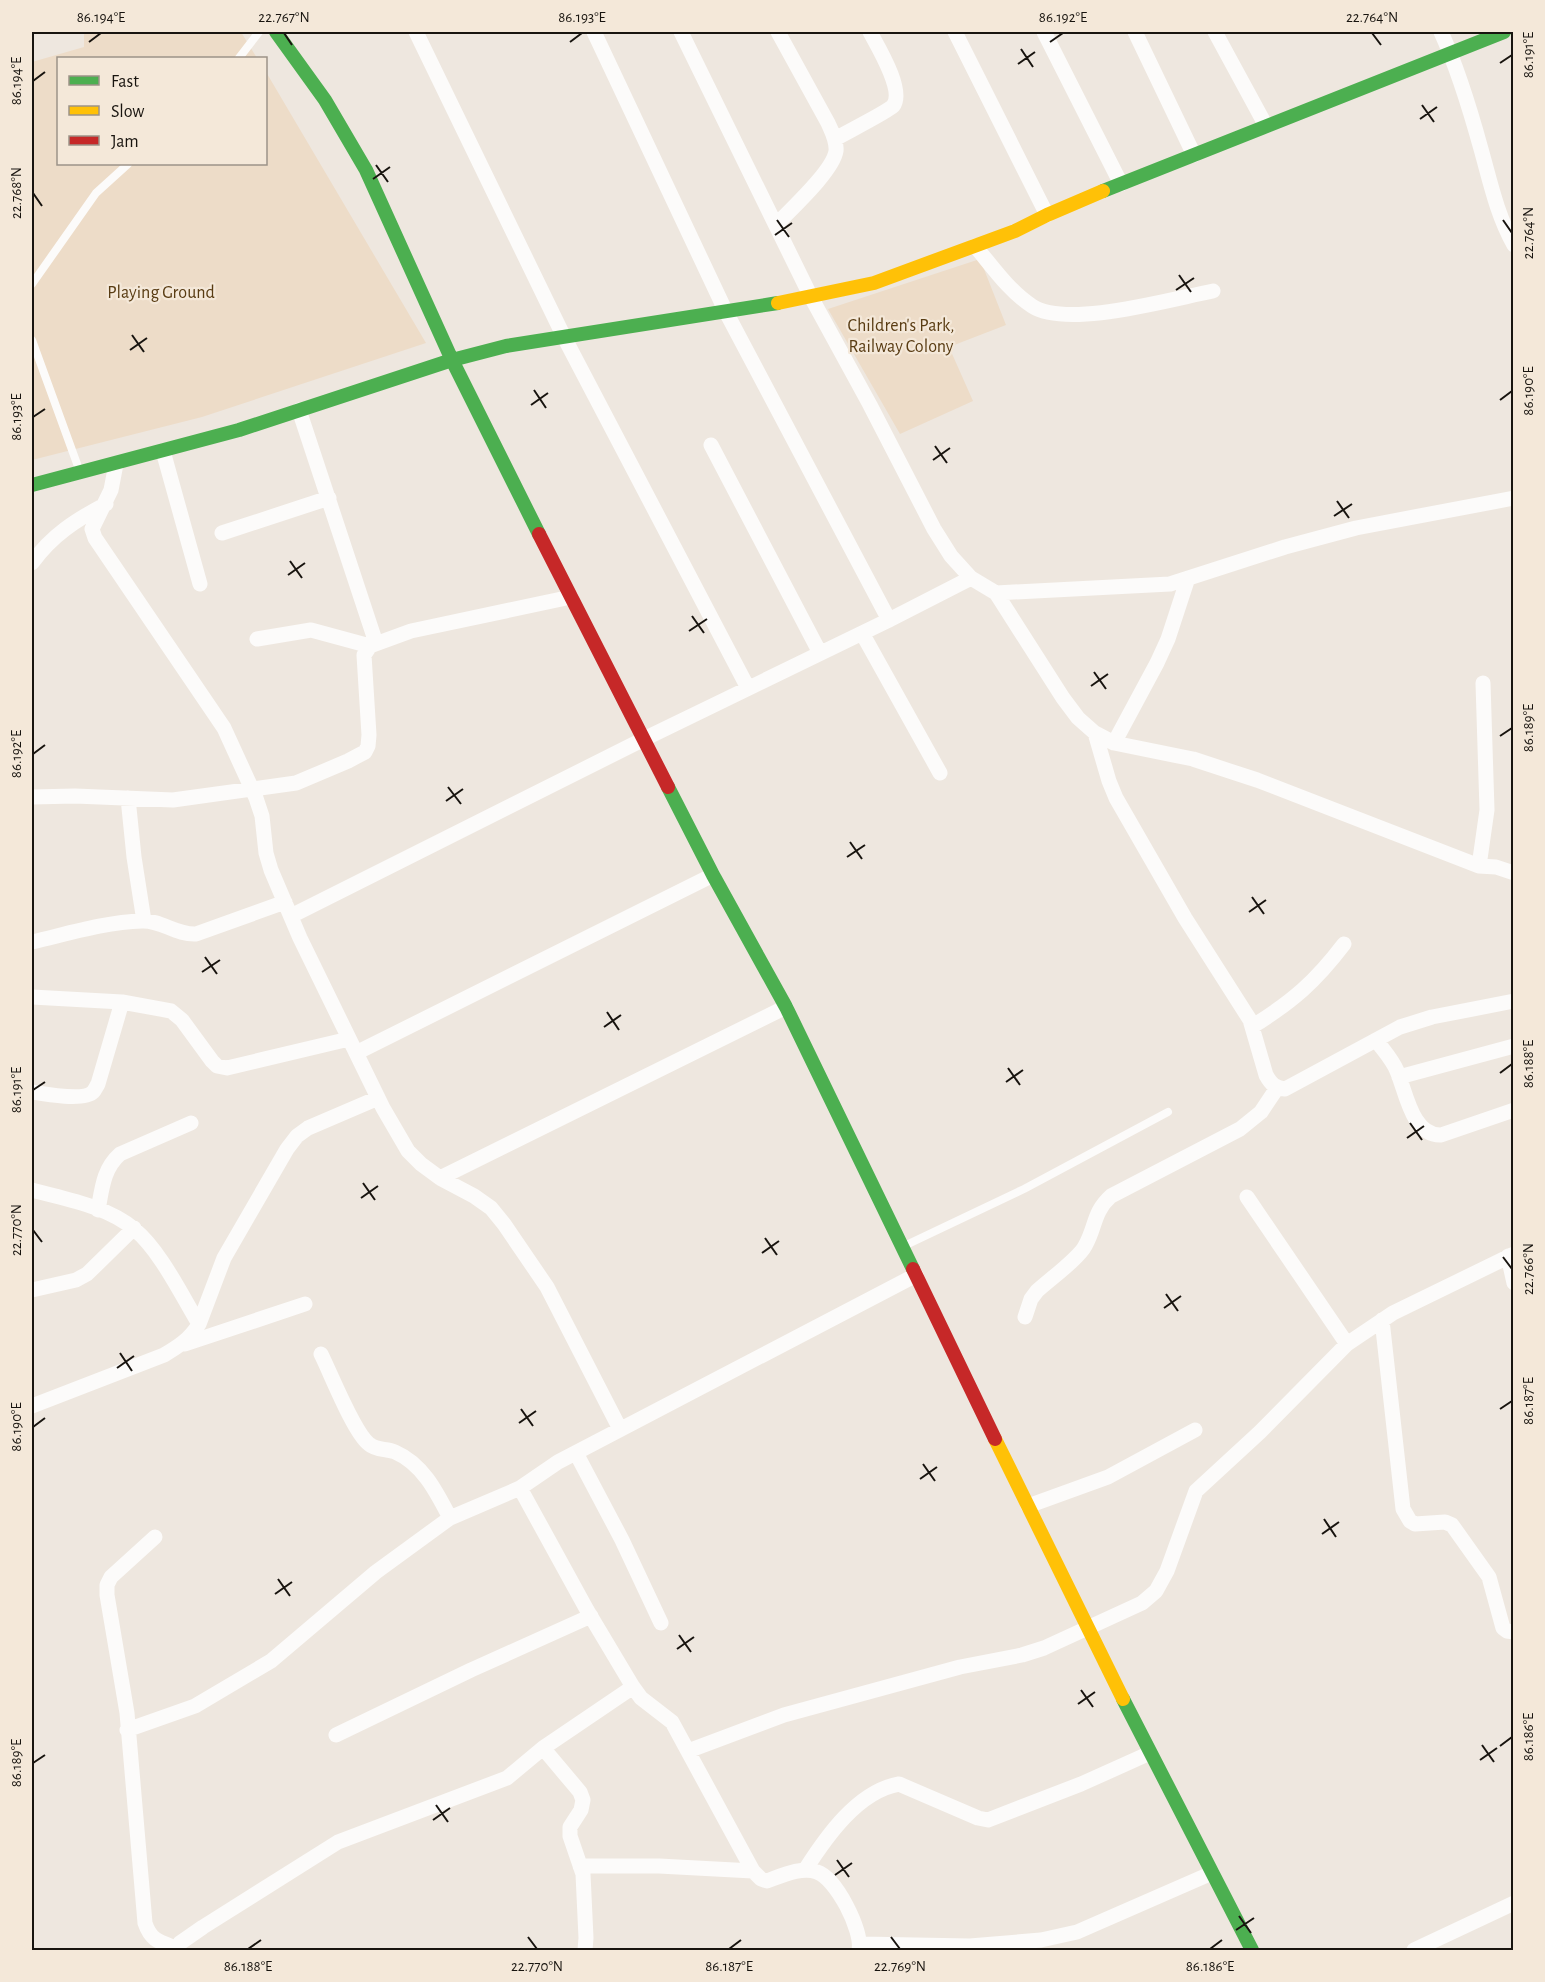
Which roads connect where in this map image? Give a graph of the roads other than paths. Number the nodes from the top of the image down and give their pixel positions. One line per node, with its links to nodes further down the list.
1 (259, 32): 15 (lane)
2 (276, 32): 31 (street)
3 (416, 32): 29 (street)
4 (594, 32): 28 (street)
5 (681, 32): 22 (street)
6 (778, 32): 17 (street)
7 (870, 32): 17 (street)
8 (956, 32): 21 (street)
9 (1044, 32): 20 (street)
10 (1135, 32): 18 (street)
11 (1215, 32): 16 (street)
12 (1441, 32): 14 (street)
13 (1504, 32): 14 (street)
14 (1451, 52): 16 (street); 23 (street)
15 (240, 57)
16 (1266, 126): 18 (street)
17 (835, 139): 22 (street)
18 (1194, 155): 20 (street)
19 (127, 165): 25 (lane)
20 (1121, 184): 21 (street)
21 (1047, 214): 24 (street)
22 (776, 225): 27 (street)
23 (1514, 244)
24 (975, 246): 26 (street); 27 (street)
25 (32, 284)
26 (1213, 291)
27 (811, 297): 28 (street); 43 (street)
28 (726, 312): 29 (street); 48 (street)
29 (564, 337): 31 (street); 54 (street)
30 (32, 340): 36 (lane)
31 (452, 360): 32 (street); 47 (street)
32 (299, 410): 34 (street); 38 (street)
33 (711, 445): 52 (street)
34 (163, 451): 35 (street); 45 (street)
35 (116, 464): 36 (street); 40 (street)
36 (80, 473): 37 (street)
37 (32, 484)
38 (328, 498): 41 (street); 51 (street)
39 (1514, 498): 44 (street)
40 (106, 504): 42 (street); 59 (street)
41 (222, 533)
42 (32, 563)
43 (971, 578): 46 (street); 48 (street)
44 (1188, 578): 46 (street); 57 (street)
45 (200, 585)
46 (996, 592): 55 (street)
47 (571, 597): 51 (street); 56 (street)
48 (889, 620): 49 (street)
49 (862, 633): 52 (street); 58 (street)
50 (257, 639): 51 (street)
51 (373, 644): 59 (street)
52 (820, 653): 54 (street)
53 (1483, 682): 62 (street)
54 (748, 688): 56 (street)
55 (1095, 733): 57 (street); 73 (street)
56 (644, 739): 64 (street); 65 (street)
57 (1114, 743): 62 (street)
58 (940, 773)
59 (252, 790): 61 (street); 65 (street)
60 (32, 797): 61 (street)
61 (128, 798): 66 (street)
62 (1479, 866): 63 (street)
63 (1514, 873)
64 (713, 875): 72 (street); 77 (street)
65 (288, 909): 66 (street); 74 (street)
66 (144, 921): 67 (street)
67 (32, 942)
68 (1344, 944): 73 (street)
69 (32, 997): 71 (street)
70 (1514, 1001): 75 (street)
71 (122, 1002): 74 (street); 80 (street)
72 (786, 1007): 85 (street); 90 (street)
73 (1253, 1026): 79 (street)
74 (349, 1039): 77 (street)
75 (1376, 1040): 78 (street); 79 (street)
76 (1514, 1046): 78 (street)
77 (356, 1053): 81 (street)
78 (1399, 1077): 82 (street)
79 (1277, 1089): 96 (street)
80 (32, 1092)
81 (378, 1098): 85 (street); 98 (street)
82 (1514, 1110)
83 (1168, 1112): 90 (lane)
84 (191, 1122): 88 (street)
85 (440, 1178): 103 (street)
86 (32, 1190): 88 (street)
87 (1247, 1197): 100 (street)
88 (98, 1210): 89 (street)
89 (134, 1228): 94 (street); 98 (street)
90 (903, 1247): 92 (street)
91 (1511, 1255): 93 (street); 97 (street)
92 (916, 1275): 103 (street); 107 (street)
93 (1514, 1283)
94 (32, 1290)
95 (305, 1304): 99 (street)
96 (1025, 1317)
97 (1382, 1320): 100 (street); 113 (street)
98 (199, 1324): 99 (street)
99 (182, 1344): 102 (street)
100 (1347, 1344): 112 (street)
101 (321, 1354): 108 (street)
102 (32, 1406)
103 (620, 1429): 105 (street)
104 (1195, 1430): 107 (street)
105 (576, 1453): 106 (street); 111 (street)
106 (520, 1488): 108 (street); 110 (street)
107 (1028, 1506): 112 (street)
108 (450, 1518): 115 (street)
109 (155, 1537): 115 (street)
110 (591, 1616): 114 (street); 116 (street)
111 (661, 1623)
112 (1087, 1628): 118 (street); 119 (street)
113 (1514, 1632)
114 (633, 1687): 117 (street); 118 (street)
115 (127, 1730): 127 (street)
116 (336, 1735)
117 (543, 1748): 120 (street); 127 (street)
118 (688, 1751): 122 (street)
119 (1150, 1753): 121 (street); 123 (street)
120 (580, 1866): 122 (street); 128 (street)
121 (805, 1870): 122 (street); 126 (street)
122 (753, 1871)
123 (1212, 1873): 125 (street); 130 (street)
124 (1514, 1903): 131 (street)
125 (1060, 1936): 126 (street); 129 (street)
126 (860, 1947)
127 (176, 1949)
128 (585, 1950)
129 (1066, 1950)
130 (1252, 1950)
131 (1414, 1950)

